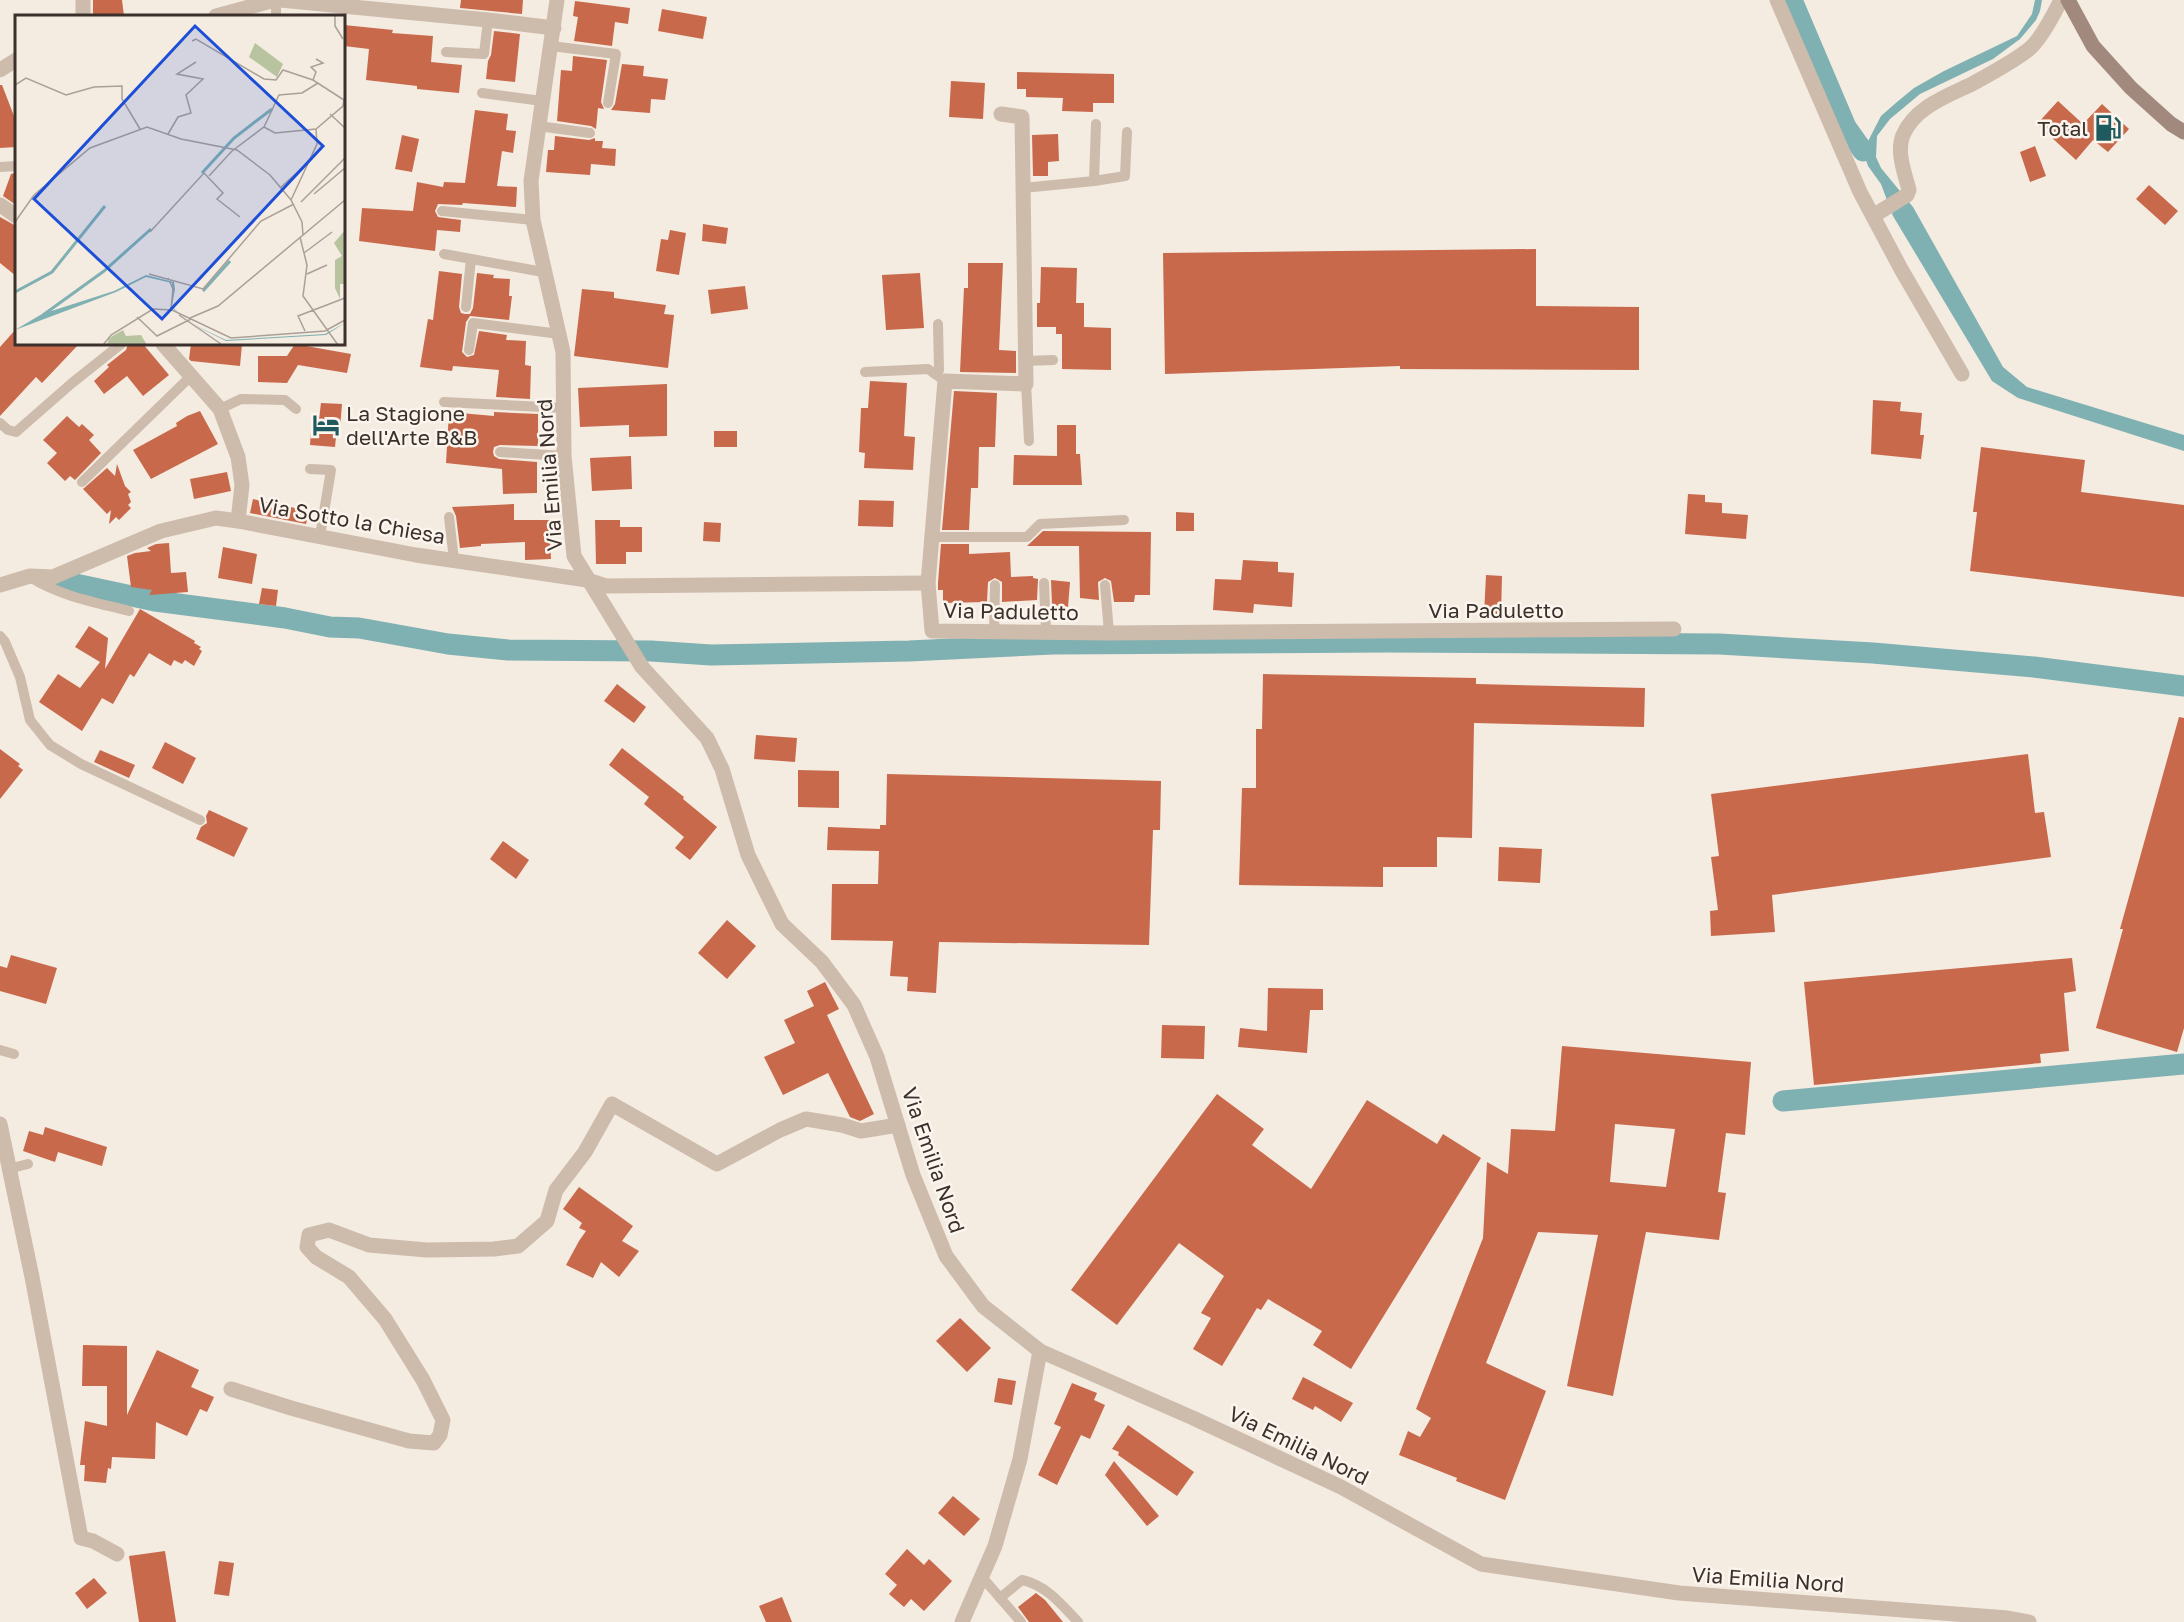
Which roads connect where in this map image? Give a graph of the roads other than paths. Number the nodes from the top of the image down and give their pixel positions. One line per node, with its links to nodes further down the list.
1 (82, 0): 7 (street)
2 (277, 0): 8 (street); 9 (lane); 10 (street)
3 (557, 0): 11 (street, Via Emilia Nord)
4 (1778, 0): 31 (street)
5 (2061, 0): 31 (street)
6 (2068, 0): 23 (main road)
7 (83, 15)
8 (220, 15)
9 (276, 15)
10 (488, 20): 11 (street); 13 (lane)
11 (554, 28): 12 (street, Via Emilia Nord)
12 (551, 46): 17 (street, Via Emilia Nord); 18 (lane)
13 (446, 52)
14 (15, 61): 15 (street)
15 (0, 70)
16 (482, 93): 17 (lane)
17 (542, 101): 21 (street, Via Emilia Nord)
18 (608, 103)
19 (1000, 114): 28 (street)
20 (1096, 124): 27 (lane)
21 (538, 126): 24 (lane); 33 (street, Via Emilia Nord)
22 (1127, 132): 27 (lane)
23 (2184, 132)
24 (590, 133)
25 (15, 166): 26 (lane)
26 (0, 167)
27 (1094, 181): 28 (lane)
28 (1023, 188): 44 (street)
29 (0, 205): 32 (street)
30 (442, 211): 33 (lane)
31 (1878, 213): 46 (street)
32 (15, 215)
33 (533, 220): 36 (street, Via Emilia Nord)
34 (444, 254): 35 (lane)
35 (471, 259): 36 (lane); 37 (lane)
36 (543, 272): 39 (street, Via Emilia Nord)
37 (466, 307)
38 (938, 324): 48 (lane)
39 (560, 334): 42 (lane); 51 (street, Via Emilia Nord)
40 (120, 345): 54 (lane)
41 (164, 345): 47 (street, Via Sotto la Chiesa)
42 (469, 350)
43 (1053, 360): 44 (lane)
44 (1026, 361): 49 (street)
45 (865, 372): 48 (lane)
46 (1962, 374)
47 (191, 376): 52 (street, Via Sotto la Chiesa); 59 (lane)
48 (940, 378): 49 (street); 64 (street, Via Paduletto)
49 (1026, 384): 55 (lane)
50 (444, 402): 51 (lane)
51 (563, 408): 57 (street, Via Emilia Nord)
52 (220, 409): 53 (lane); 62 (street, Via Sotto la Chiesa)
53 (296, 409)
54 (0, 423)
55 (1029, 441)
56 (500, 452): 57 (lane)
57 (564, 456): 67 (street, Via Emilia Nord)
58 (310, 469): 63 (lane)
59 (82, 482)
60 (449, 517): 65 (lane)
61 (1124, 520): 64 (lane)
62 (238, 521): 63 (street, Via Sotto la Chiesa); 66 (street)
63 (320, 536): 65 (street, Via Sotto la Chiesa)
64 (932, 537): 68 (street, Via Paduletto)
65 (454, 560): 67 (street, Via Sotto la Chiesa)
66 (30, 576): 70 (street); 73 (lane)
67 (587, 580): 68 (street, Via Sotto la Chiesa); 83 (street, Via Emilia Nord)
68 (928, 583): 75 (street, Via Paduletto)
69 (1044, 583): 76 (lane)
70 (0, 585)
71 (995, 585): 75 (lane)
72 (1105, 585): 77 (lane)
73 (129, 611)
74 (1674, 629): 77 (street, Via Paduletto)
75 (994, 632): 76 (street, Via Paduletto)
76 (1046, 632): 77 (street, Via Paduletto)
77 (1109, 633)
78 (0, 636): 79 (lane)
79 (200, 820)
80 (0, 1050): 81 (lane)
81 (14, 1054)
82 (0, 1124): 85 (street)
83 (898, 1125): 86 (street, Via Emilia Nord); 87 (street)
84 (28, 1164): 85 (lane)
85 (5, 1166): 88 (street)
86 (1040, 1351): 89 (street); 94 (street, Via Emilia Nord)
87 (231, 1389)
88 (117, 1554)
89 (981, 1577): 90 (lane); 91 (street)
90 (1000, 1598): 92 (lane); 93 (lane)
91 (962, 1622)
92 (1022, 1622)
93 (1078, 1622)
94 (2029, 1622)

